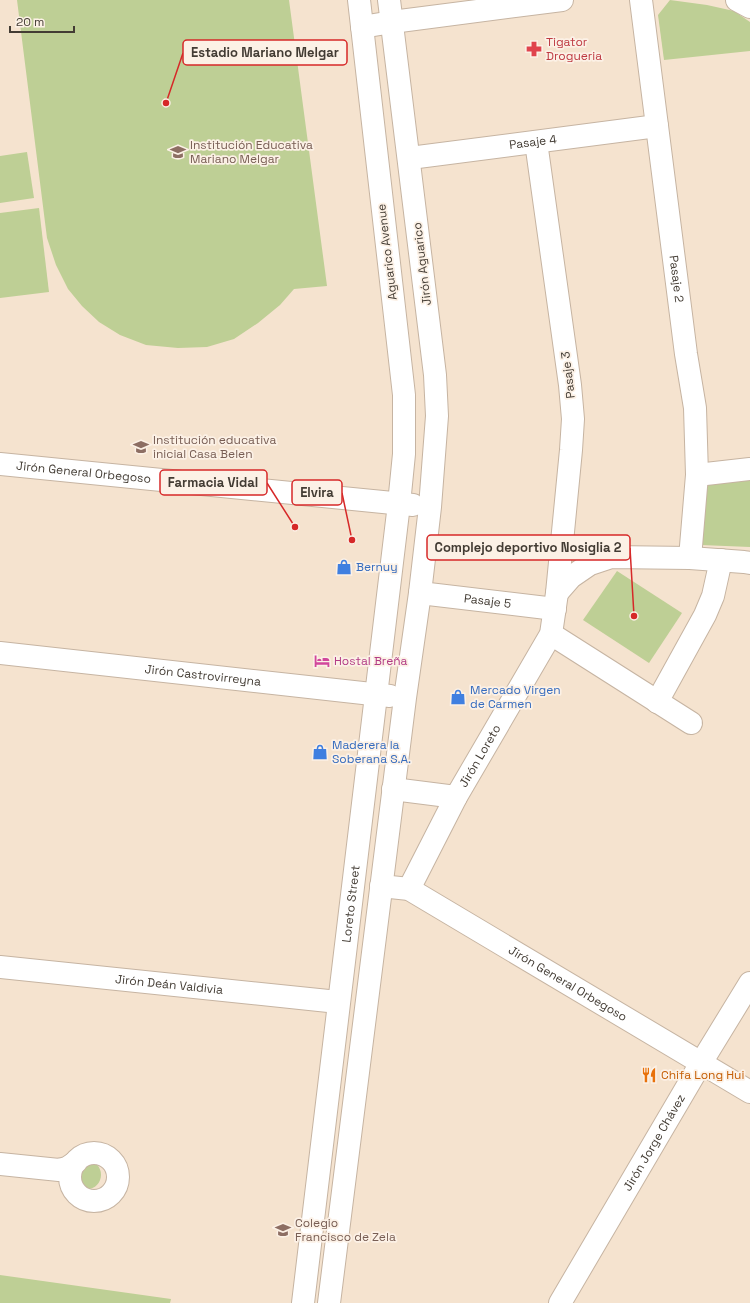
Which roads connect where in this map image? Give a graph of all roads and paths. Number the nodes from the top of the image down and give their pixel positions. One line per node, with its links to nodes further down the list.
1 (359, 0): 8 (street, Aguarico Avenue)
2 (389, 0): 7 (street)
3 (562, 0): 7 (street)
4 (641, 0): 9 (street, Pasaje 2)
5 (737, 0): 6 (street)
6 (750, 7)
7 (392, 22): 8 (street); 11 (street, Jirón Aguarico)
8 (362, 27): 15 (street, Aguarico Avenue)
9 (657, 126): 10 (street, Pasaje 4); 14 (street, Pasaje 2)
10 (536, 142): 11 (street, Pasaje 4); 17 (street, Pasaje 3)
11 (410, 158): 16 (street, Jirón Aguarico)
12 (0, 464): 15 (street, Jirón General Orbegoso)
13 (750, 469): 14 (street)
14 (697, 475): 19 (street, Pasaje 2)
15 (399, 504): 16 (street, Jirón General Orbegoso); 26 (street, Loreto Street)
16 (430, 507): 22 (street)
17 (560, 554): 18 (street); 23 (street, Pasaje 3)
18 (611, 557): 19 (street); 23 (street)
19 (690, 558): 20 (street)
20 (721, 560): 21 (street); 28 (street)
21 (750, 563)
22 (420, 593): 23 (street, Pasaje 5); 27 (street)
23 (556, 601): 24 (street, Jirón Loreto)
24 (551, 634): 28 (street); 31 (street, Jirón Loreto)
25 (0, 653): 26 (street, Jirón Castrovirreyna)
26 (377, 694): 27 (street, Jirón Castrovirreyna); 36 (street, Loreto Street)
27 (405, 698): 30 (street)
28 (657, 702): 29 (street)
29 (691, 723)
30 (394, 788): 31 (street, Jirón Loreto); 32 (street)
31 (456, 797): 33 (street, Jirón Loreto)
32 (381, 886): 33 (street, Jirón General Orbegoso); 42 (street)
33 (409, 890): 37 (street, Jirón General Orbegoso)
34 (0, 967): 36 (street, Jirón Deán Valdivia)
35 (750, 983): 37 (street, Jirón Jorge Chávez)
36 (338, 1002): 41 (street, Loreto Street)
37 (701, 1063): 38 (street, Jirón General Orbegoso); 43 (street, Jirón Jorge Chávez)
38 (750, 1092)
39 (0, 1164): 40 (street)
40 (69, 1173)
41 (303, 1303)
42 (329, 1303)
43 (560, 1303)

